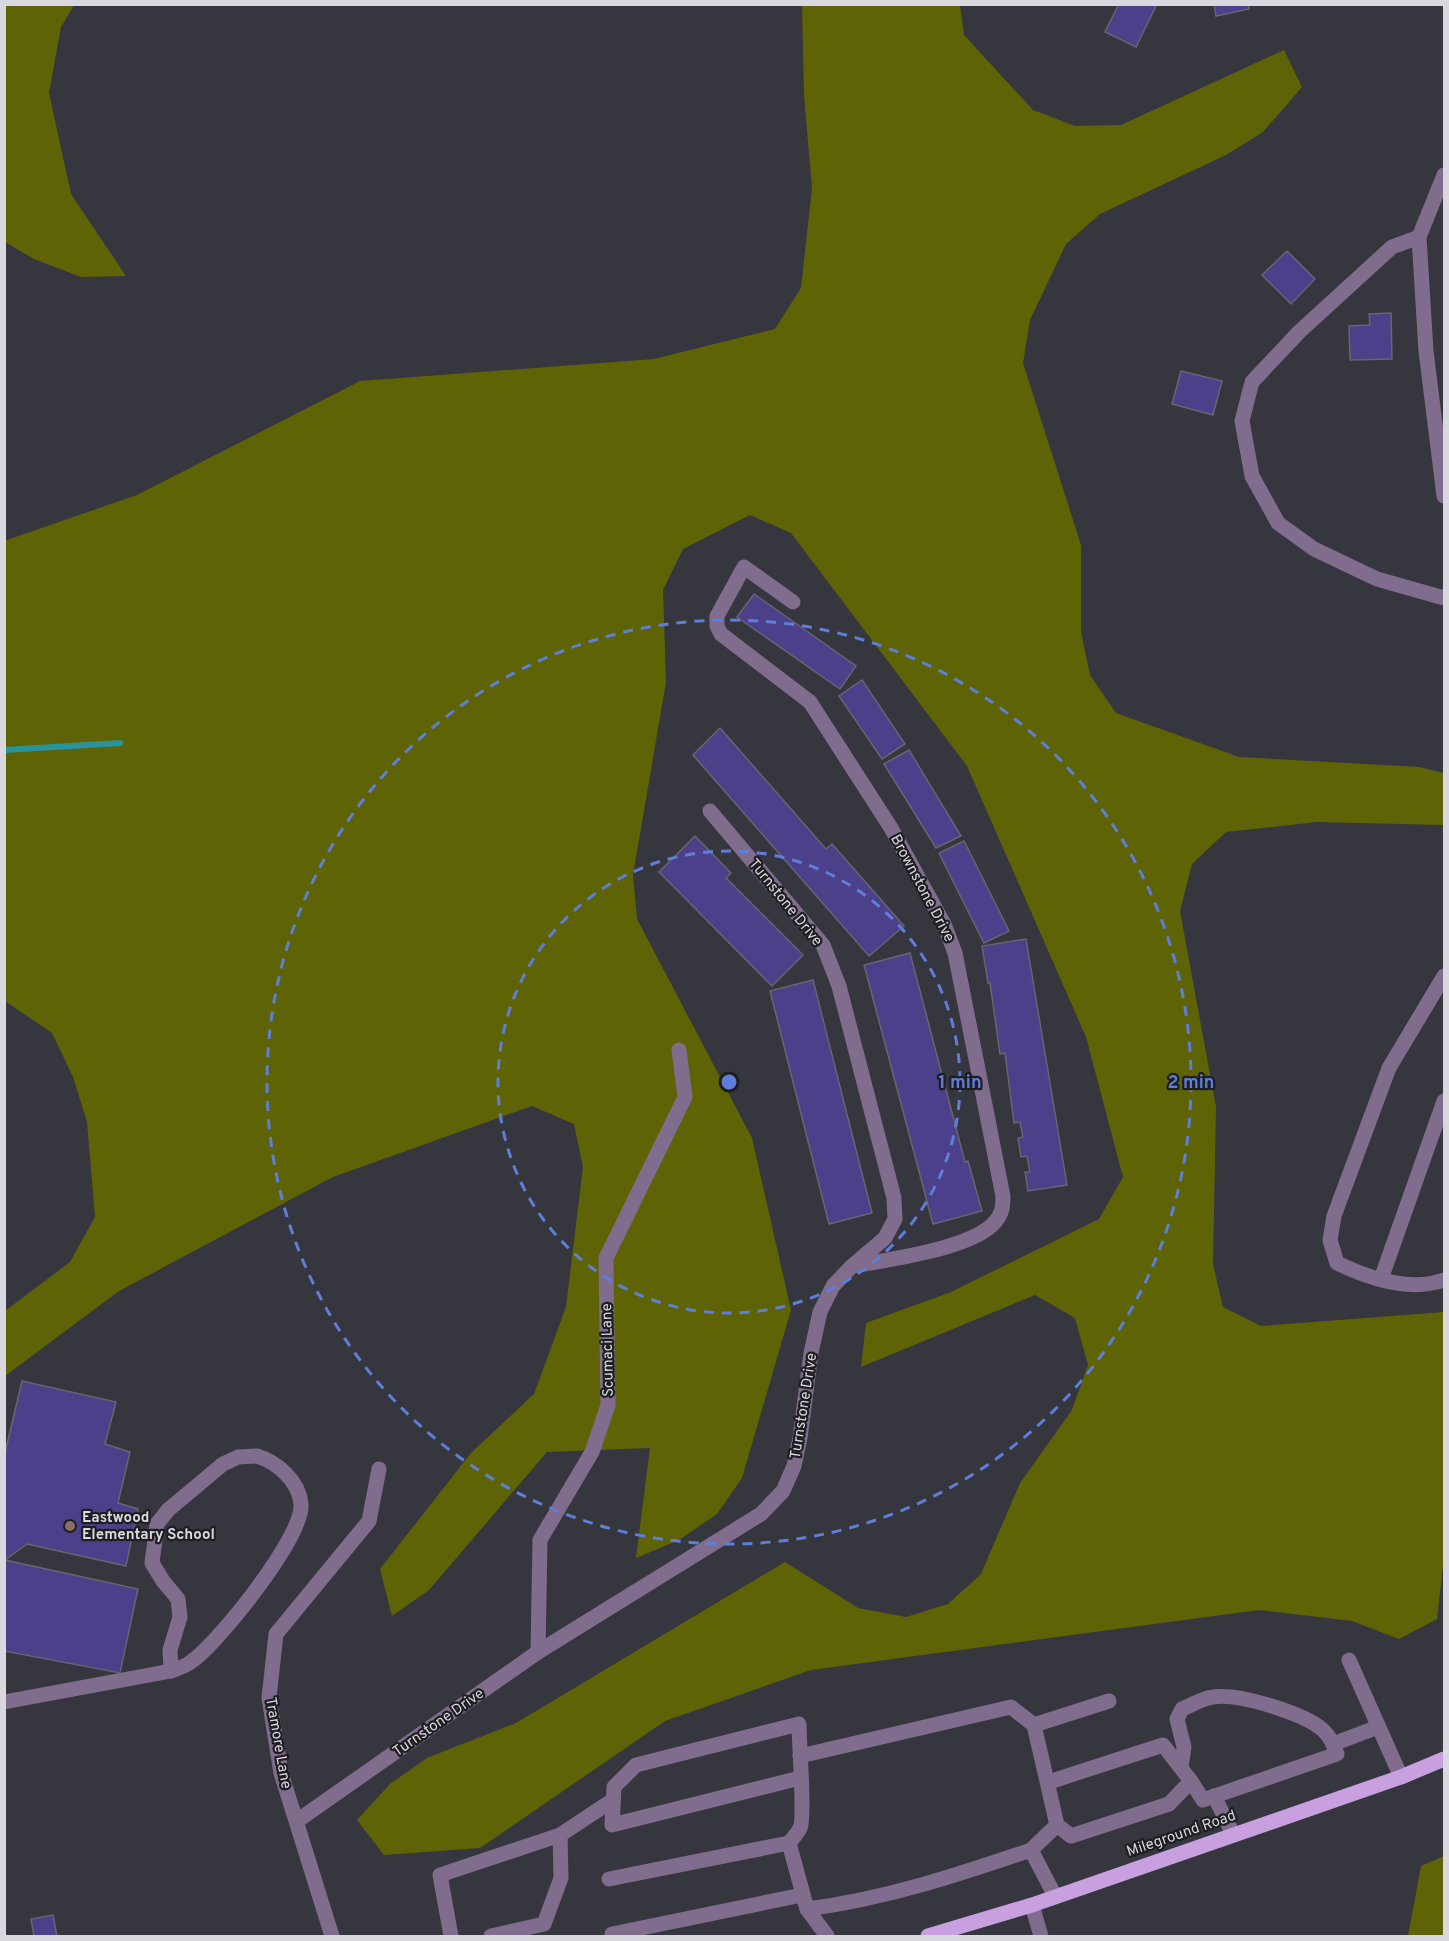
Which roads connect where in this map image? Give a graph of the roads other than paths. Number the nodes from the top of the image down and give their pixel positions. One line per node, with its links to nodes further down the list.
1 (1444, 175): 2 (street)
2 (1419, 237): 3 (street); 4 (street)
3 (1444, 496)
4 (1444, 598)
5 (793, 603): 10 (street, Brownstone Drive)
6 (710, 811): 10 (street, Turnstone Drive)
7 (1444, 976): 11 (street)
8 (679, 1050): 14 (street, Scumaci Lane)
9 (1444, 1101): 11 (street)
10 (851, 1267): 14 (street, Turnstone Drive)
11 (1381, 1279): 12 (street)
12 (1444, 1280)
13 (379, 1469): 31 (street, Tramore Lane)
14 (538, 1653): 31 (street, Turnstone Drive)
15 (1349, 1660): 20 (street)
16 (171, 1671): 16 (street); 17 (street)
17 (4, 1701)
18 (1109, 1701): 19 (street)
19 (1034, 1725): 22 (street); 28 (street)
20 (1378, 1726): 21 (street); 25 (street)
21 (1333, 1744): 24 (street); 29 (street)
22 (800, 1756): 26 (street); 30 (street)
23 (1444, 1759): 25 (main road, Mileground Road)
24 (1181, 1768): 27 (street); 28 (street)
25 (1401, 1777): 33 (main road, Mileground Road)
26 (800, 1778): 30 (street); 35 (street)
27 (1191, 1781): 29 (street); 32 (street)
28 (1049, 1782): 32 (street)
29 (1214, 1796): 33 (street)
30 (613, 1800): 34 (street)
31 (297, 1821): 42 (street, Tramore Lane)
32 (1057, 1825): 36 (street)
33 (1233, 1834): 38 (main road, Mileground Road)
34 (560, 1835): 43 (street); 44 (street)
35 (789, 1843): 37 (street); 39 (street)
36 (1031, 1850): 38 (street); 39 (street)
37 (609, 1879)
38 (1055, 1896): 40 (main road, Mileground Road)
39 (805, 1902): 41 (street); 45 (street)
40 (1032, 1905): 46 (main road, Mileground Road); 47 (street)
41 (612, 1934)
42 (332, 1936)
43 (451, 1936)
44 (491, 1936)
45 (827, 1936)
46 (927, 1936)
47 (1041, 1936)

